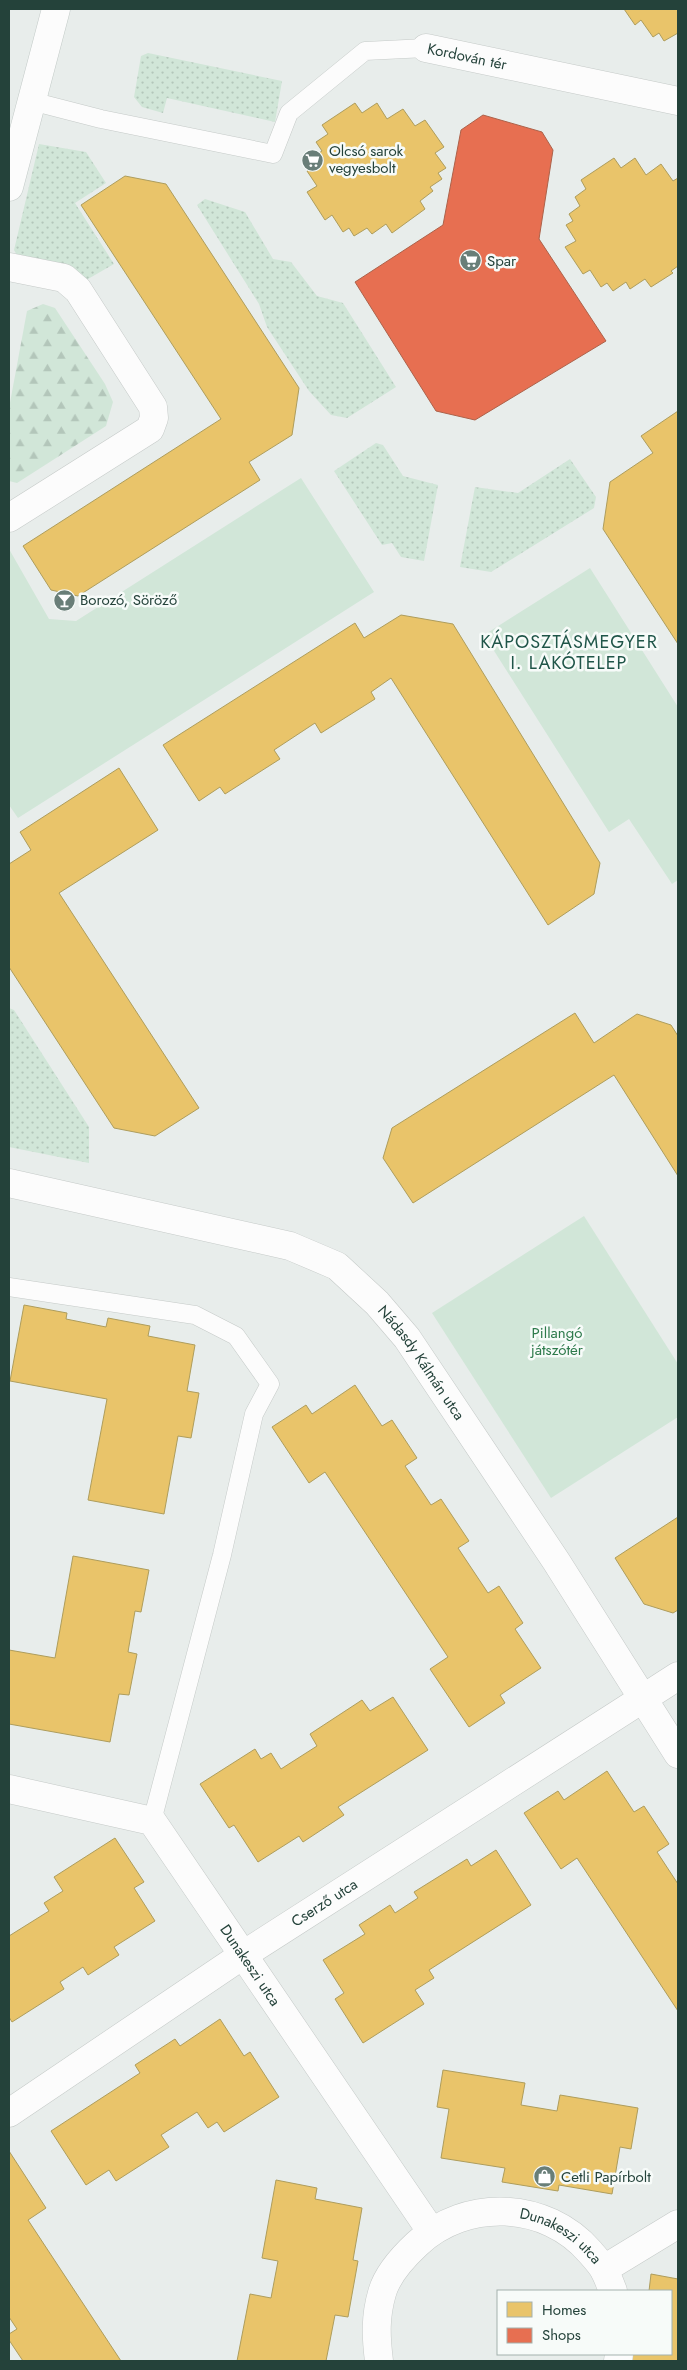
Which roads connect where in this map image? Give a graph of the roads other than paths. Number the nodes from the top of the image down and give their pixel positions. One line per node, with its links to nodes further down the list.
1 (56, 9): 3 (street)
2 (426, 48): 3 (lane, Kordován tér); 4 (street, Kordován tér)
3 (31, 100): 5 (street)
4 (678, 101)
5 (9, 187)
6 (9, 266): 7 (street)
7 (9, 518)
8 (9, 1183): 11 (street, Nádasdy Kálmán utca)
9 (9, 1287): 14 (lane)
10 (678, 1676): 11 (street, Cserző utca)
11 (644, 1699): 12 (street, Nádasdy Kálmán utca); 15 (street, Cserző utca)
12 (678, 1754)
13 (9, 1790): 14 (street)
14 (152, 1821): 15 (street, Dunakeszi utca)
15 (243, 1955): 16 (street, Cserző utca); 18 (street, Dunakeszi utca)
16 (9, 2113)
17 (678, 2224): 19 (street)
18 (431, 2231): 19 (street, Dunakeszi utca); 20 (street, Dunakeszi utca)
19 (608, 2280)
20 (379, 2361)

